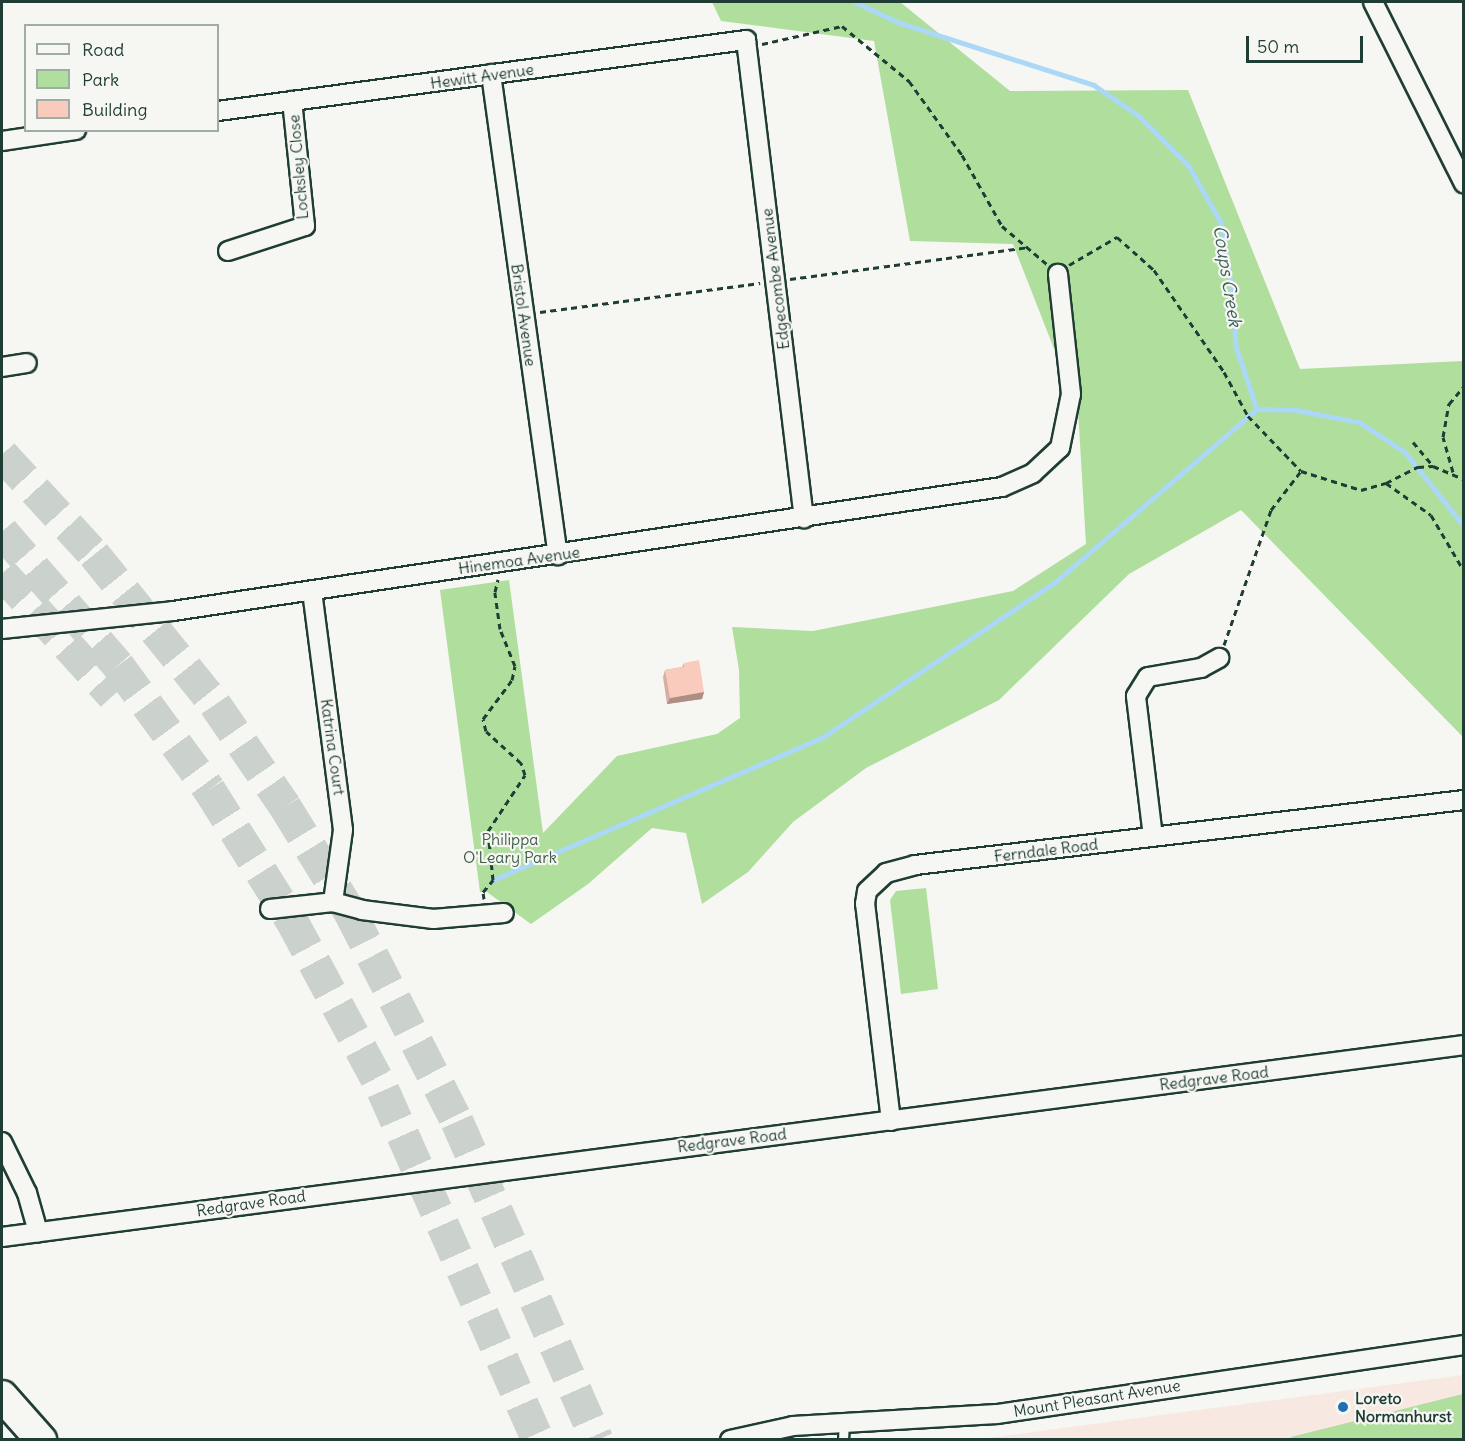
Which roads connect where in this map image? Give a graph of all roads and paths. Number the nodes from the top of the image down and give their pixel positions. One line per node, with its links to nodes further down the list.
1 (1373, 2): 8 (street)
2 (746, 40): 3 (street, Hewitt Avenue); 10 (path); 20 (street, Edgecombe Avenue)
3 (491, 74): 4 (street, Hewitt Avenue); 21 (street, Bristol Avenue)
4 (292, 101): 5 (street, Hewitt Avenue); 9 (street, Locksley Close)
5 (219, 111)
6 (63, 132): 7 (street)
7 (2, 141)
8 (1464, 184)
9 (228, 251)
10 (1058, 274): 16 (path); 20 (street, Hinemoa Avenue)
11 (27, 363): 12 (street)
12 (2, 367)
13 (1464, 386): 17 (path)
14 (1413, 442): 15 (path)
15 (1433, 466): 17 (path); 19 (path)
16 (1301, 471): 19 (path); 26 (path)
17 (1453, 472): 18 (path)
18 (1464, 479)
19 (1386, 483): 23 (path)
20 (804, 519): 21 (street, Hinemoa Avenue)
21 (558, 555): 22 (street, Hinemoa Avenue)
22 (502, 563): 24 (street, Hinemoa Avenue); 29 (path)
23 (1464, 571)
24 (312, 591): 25 (street, Hinemoa Avenue); 30 (street, Katrina Court)
25 (2, 629)
26 (1219, 658): 28 (street)
27 (1464, 800): 28 (street, Ferndale Road)
28 (1153, 837): 34 (street, Ferndale Road)
29 (493, 880)
30 (333, 902): 31 (street); 32 (street)
31 (270, 909)
32 (504, 913)
33 (1464, 1045): 34 (street, Redgrave Road)
34 (891, 1121): 36 (street, Redgrave Road)
35 (2, 1142): 36 (street)
36 (38, 1232): 37 (street, Redgrave Road)
37 (2, 1237)
38 (1464, 1345): 40 (street, Mount Pleasant Avenue)
39 (2, 1396): 41 (highway)
40 (844, 1431): 42 (street, Mount Pleasant Avenue)
41 (41, 1440)
42 (730, 1440)

